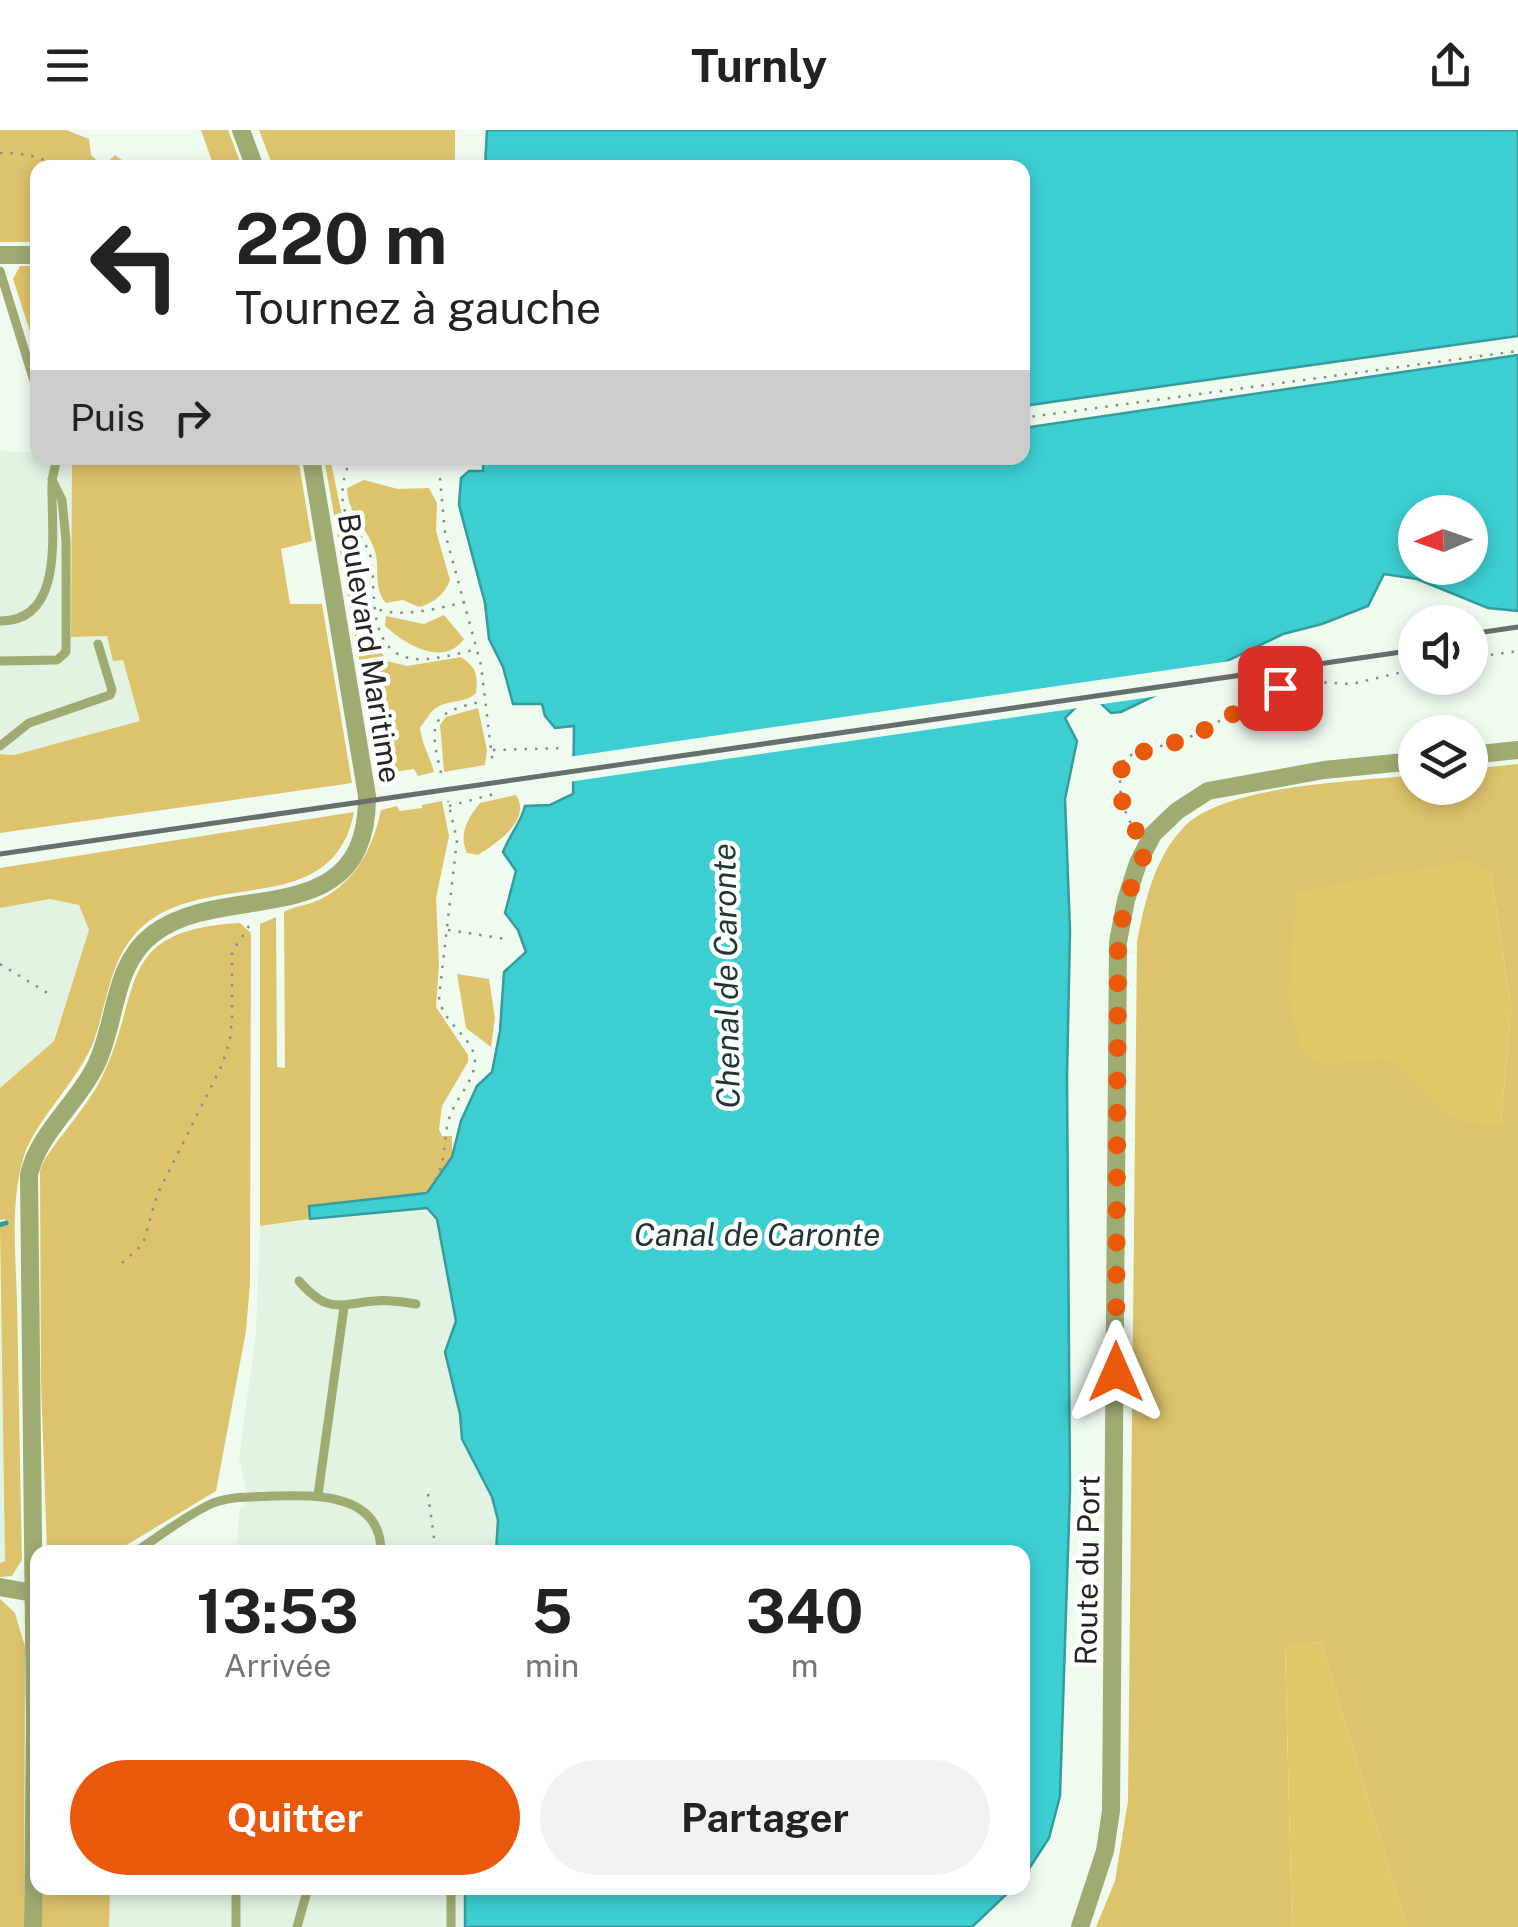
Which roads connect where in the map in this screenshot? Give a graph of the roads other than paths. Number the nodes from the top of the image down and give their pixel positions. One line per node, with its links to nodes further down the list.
1 (241, 130): 2 (street)
2 (252, 160)
3 (0, 254): 4 (street)
4 (30, 255)
5 (0, 271): 6 (lane)
6 (30, 368)
7 (53, 465): 9 (lane)
8 (312, 465): 23 (street, Boulevard Maritime)
9 (52, 480): 10 (lane); 11 (lane)
10 (50, 559): 11 (lane); 12 (lane)
11 (66, 559): 14 (lane)
12 (0, 621)
13 (98, 644): 15 (lane)
14 (0, 661)
15 (0, 746)
16 (1518, 750): 17 (street)
17 (1488, 753)
18 (1398, 763): 36 (street, Route du Port)
19 (299, 1281): 21 (lane)
20 (416, 1304): 21 (lane)
21 (344, 1307): 22 (lane)
22 (318, 1496): 24 (lane); 25 (lane)
23 (34, 1545)
24 (147, 1545)
25 (379, 1545)
26 (0, 1588): 27 (street)
27 (30, 1603)
28 (33, 1895): 32 (street, Boulevard Maritime)
29 (236, 1895): 33 (lane)
30 (306, 1895): 34 (lane)
31 (451, 1895): 35 (lane)
32 (33, 1927)
33 (236, 1927)
34 (297, 1927)
35 (451, 1927)
36 (1080, 1927)

